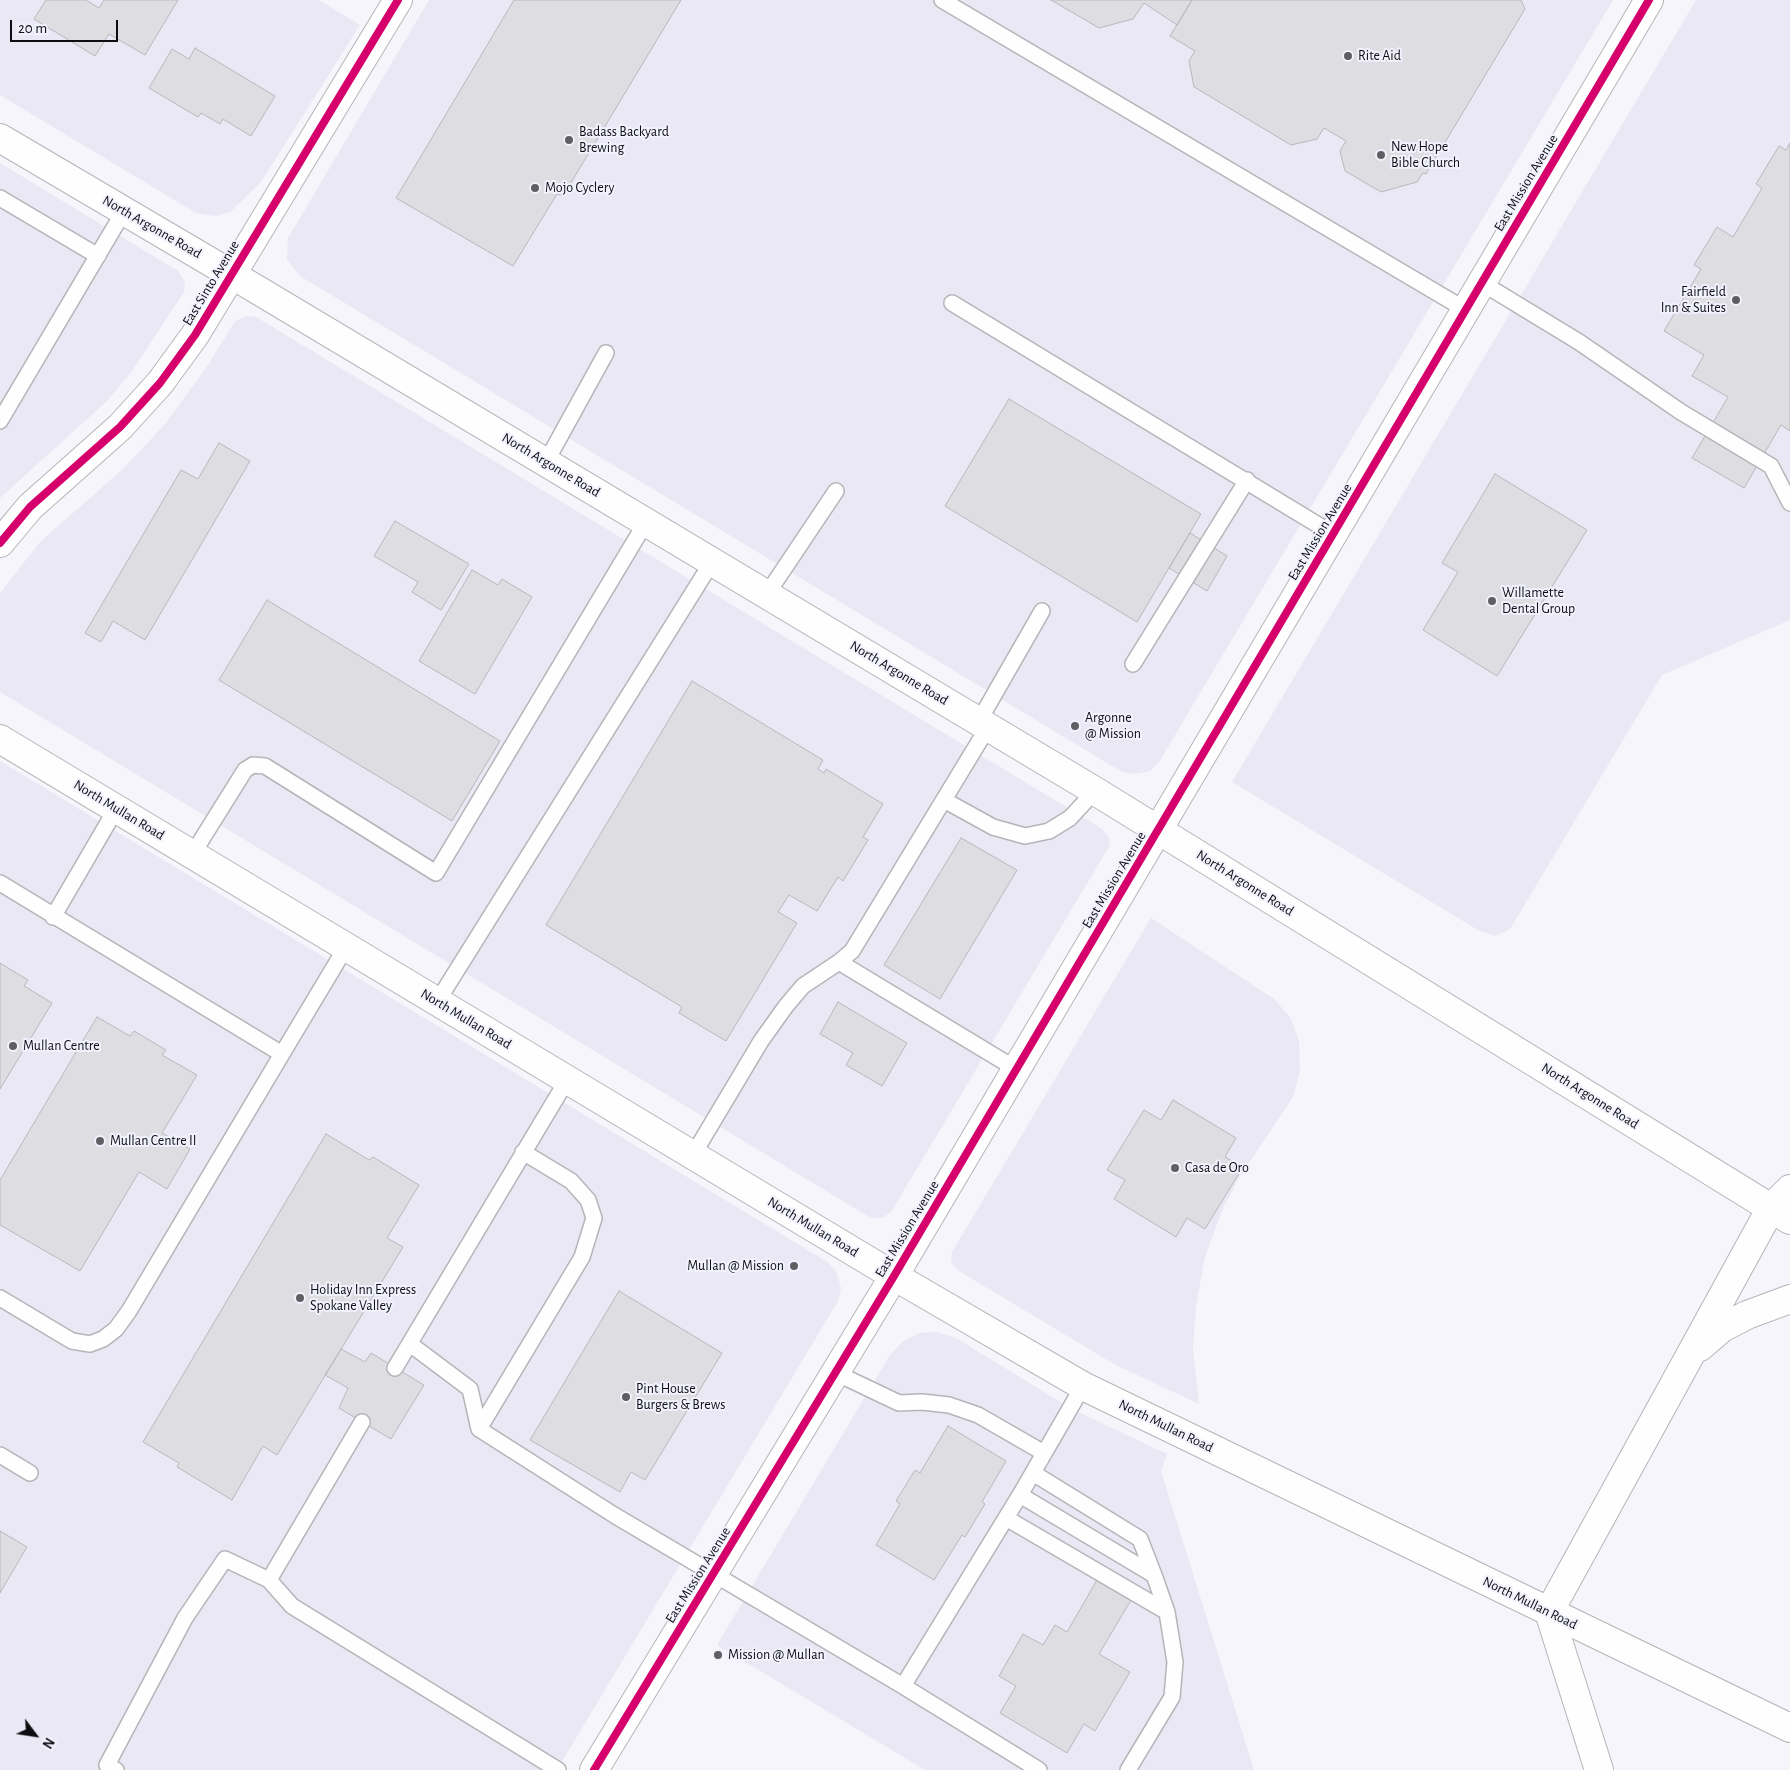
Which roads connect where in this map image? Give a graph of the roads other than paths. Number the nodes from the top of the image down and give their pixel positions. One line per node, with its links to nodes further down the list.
1 (398, 0): 8 (main road, East Sinto Avenue)
2 (942, 0): 11 (lane)
3 (1650, 0): 9 (main road, East Mission Avenue)
4 (1, 142): 6 (main road, North Argonne Road)
5 (0, 198): 7 (lane)
6 (124, 211): 7 (lane); 8 (main road, North Argonne Road)
7 (98, 256): 13 (lane)
8 (232, 274): 14 (main road, North Argonne Road); 20 (main road, East Sinto Avenue)
9 (1482, 283): 11 (main road, East Mission Avenue); 17 (lane)
10 (952, 303): 15 (lane)
11 (1466, 310): 19 (main road, East Mission Avenue)
12 (606, 353): 14 (lane)
13 (0, 421)
14 (546, 462): 18 (main road, North Argonne Road)
15 (1247, 480): 19 (lane); 24 (lane)
16 (836, 490): 22 (lane)
17 (1790, 503)
18 (646, 522): 21 (main road, North Argonne Road); 31 (lane)
19 (1334, 534): 30 (main road, East Mission Avenue)
20 (0, 543)
21 (712, 562): 22 (main road, North Argonne Road); 36 (lane)
22 (767, 594): 25 (main road, North Argonne Road)
23 (1042, 611): 25 (lane)
24 (1132, 664)
25 (984, 724): 27 (main road, North Argonne Road); 28 (lane)
26 (0, 739): 29 (main road, North Mullan Road)
27 (1095, 791): 28 (lane); 30 (main road, North Argonne Road)
28 (944, 800): 35 (lane)
29 (116, 809): 31 (main road, North Mullan Road); 33 (lane)
30 (1158, 829): 38 (main road, East Mission Avenue); 43 (main road, North Argonne Road)
31 (192, 855): 34 (main road, North Mullan Road)
32 (0, 883): 33 (lane)
33 (53, 917): 37 (lane)
34 (346, 947): 36 (main road, North Mullan Road); 37 (lane)
35 (839, 962): 38 (lane); 41 (lane)
36 (437, 1002): 39 (main road, North Mullan Road)
37 (282, 1054): 45 (lane)
38 (1016, 1069): 44 (main road, East Mission Avenue)
39 (567, 1080): 40 (lane); 41 (main road, North Mullan Road)
40 (523, 1152): 47 (lane); 53 (lane)
41 (693, 1155): 44 (main road, North Mullan Road)
42 (1790, 1189): 43 (main road)
43 (1781, 1214): 48 (main road)
44 (894, 1276): 50 (main road, East Mission Avenue); 51 (main road, North Mullan Road)
45 (0, 1298)
46 (1790, 1299): 48 (main road)
47 (410, 1344): 49 (lane); 53 (lane)
48 (1691, 1354): 64 (main road)
49 (395, 1368)
50 (836, 1373): 54 (lane); 60 (main road, East Mission Avenue)
51 (1083, 1386): 54 (lane); 64 (main road, North Mullan Road)
52 (362, 1422): 62 (lane)
53 (479, 1429): 60 (lane)
54 (1044, 1453): 56 (lane)
55 (0, 1455): 57 (lane)
56 (1033, 1472): 58 (lane); 61 (lane)
57 (30, 1473)
58 (1020, 1495): 59 (lane); 61 (lane)
59 (1006, 1518): 63 (lane); 65 (lane)
60 (713, 1575): 65 (lane); 69 (main road, East Mission Avenue)
61 (1154, 1575): 63 (lane)
62 (269, 1580): 67 (lane); 68 (lane)
63 (1167, 1612): 71 (lane)
64 (1548, 1612): 66 (main road, North Mullan Road); 72 (main road)
65 (903, 1686): 70 (lane)
66 (1790, 1728)
67 (116, 1770)
68 (558, 1770)
69 (594, 1770)
70 (1039, 1770)
71 (1128, 1770)
72 (1599, 1770)

